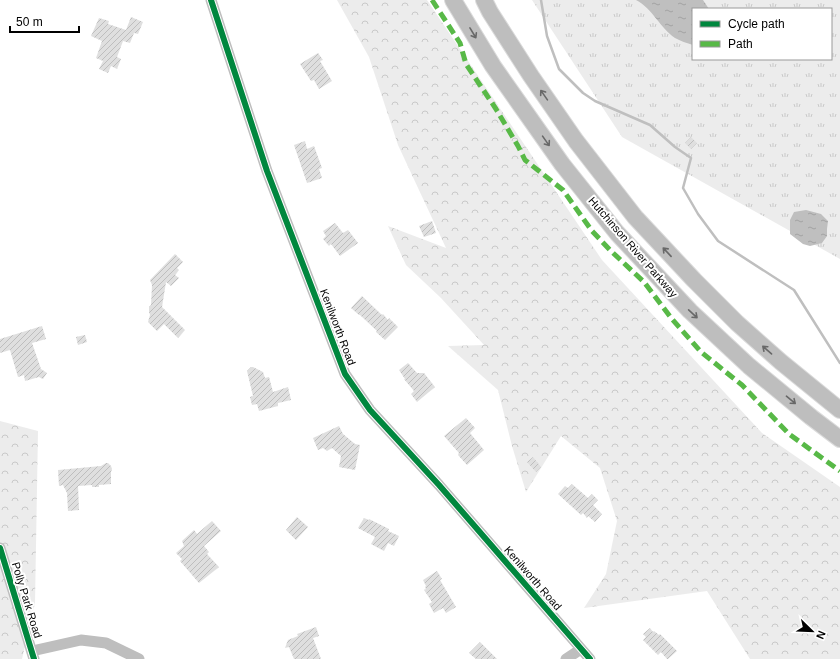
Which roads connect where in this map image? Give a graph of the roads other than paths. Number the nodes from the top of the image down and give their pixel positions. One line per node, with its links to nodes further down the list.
1 (211, 0): 7 (street, Kenilworth Road)
2 (453, 0): 5 (highway, Hutchinson River Parkway, one-way to 5)
3 (484, 0): 4 (highway, Hutchinson River Parkway, one-way to 3)
4 (840, 410)
5 (840, 439)
6 (0, 548): 8 (street, Polly Park Road)
7 (581, 649): 10 (street); 11 (street, Kenilworth Road)
8 (33, 655): 9 (street)
9 (139, 659)
10 (566, 659)
11 (590, 659)

